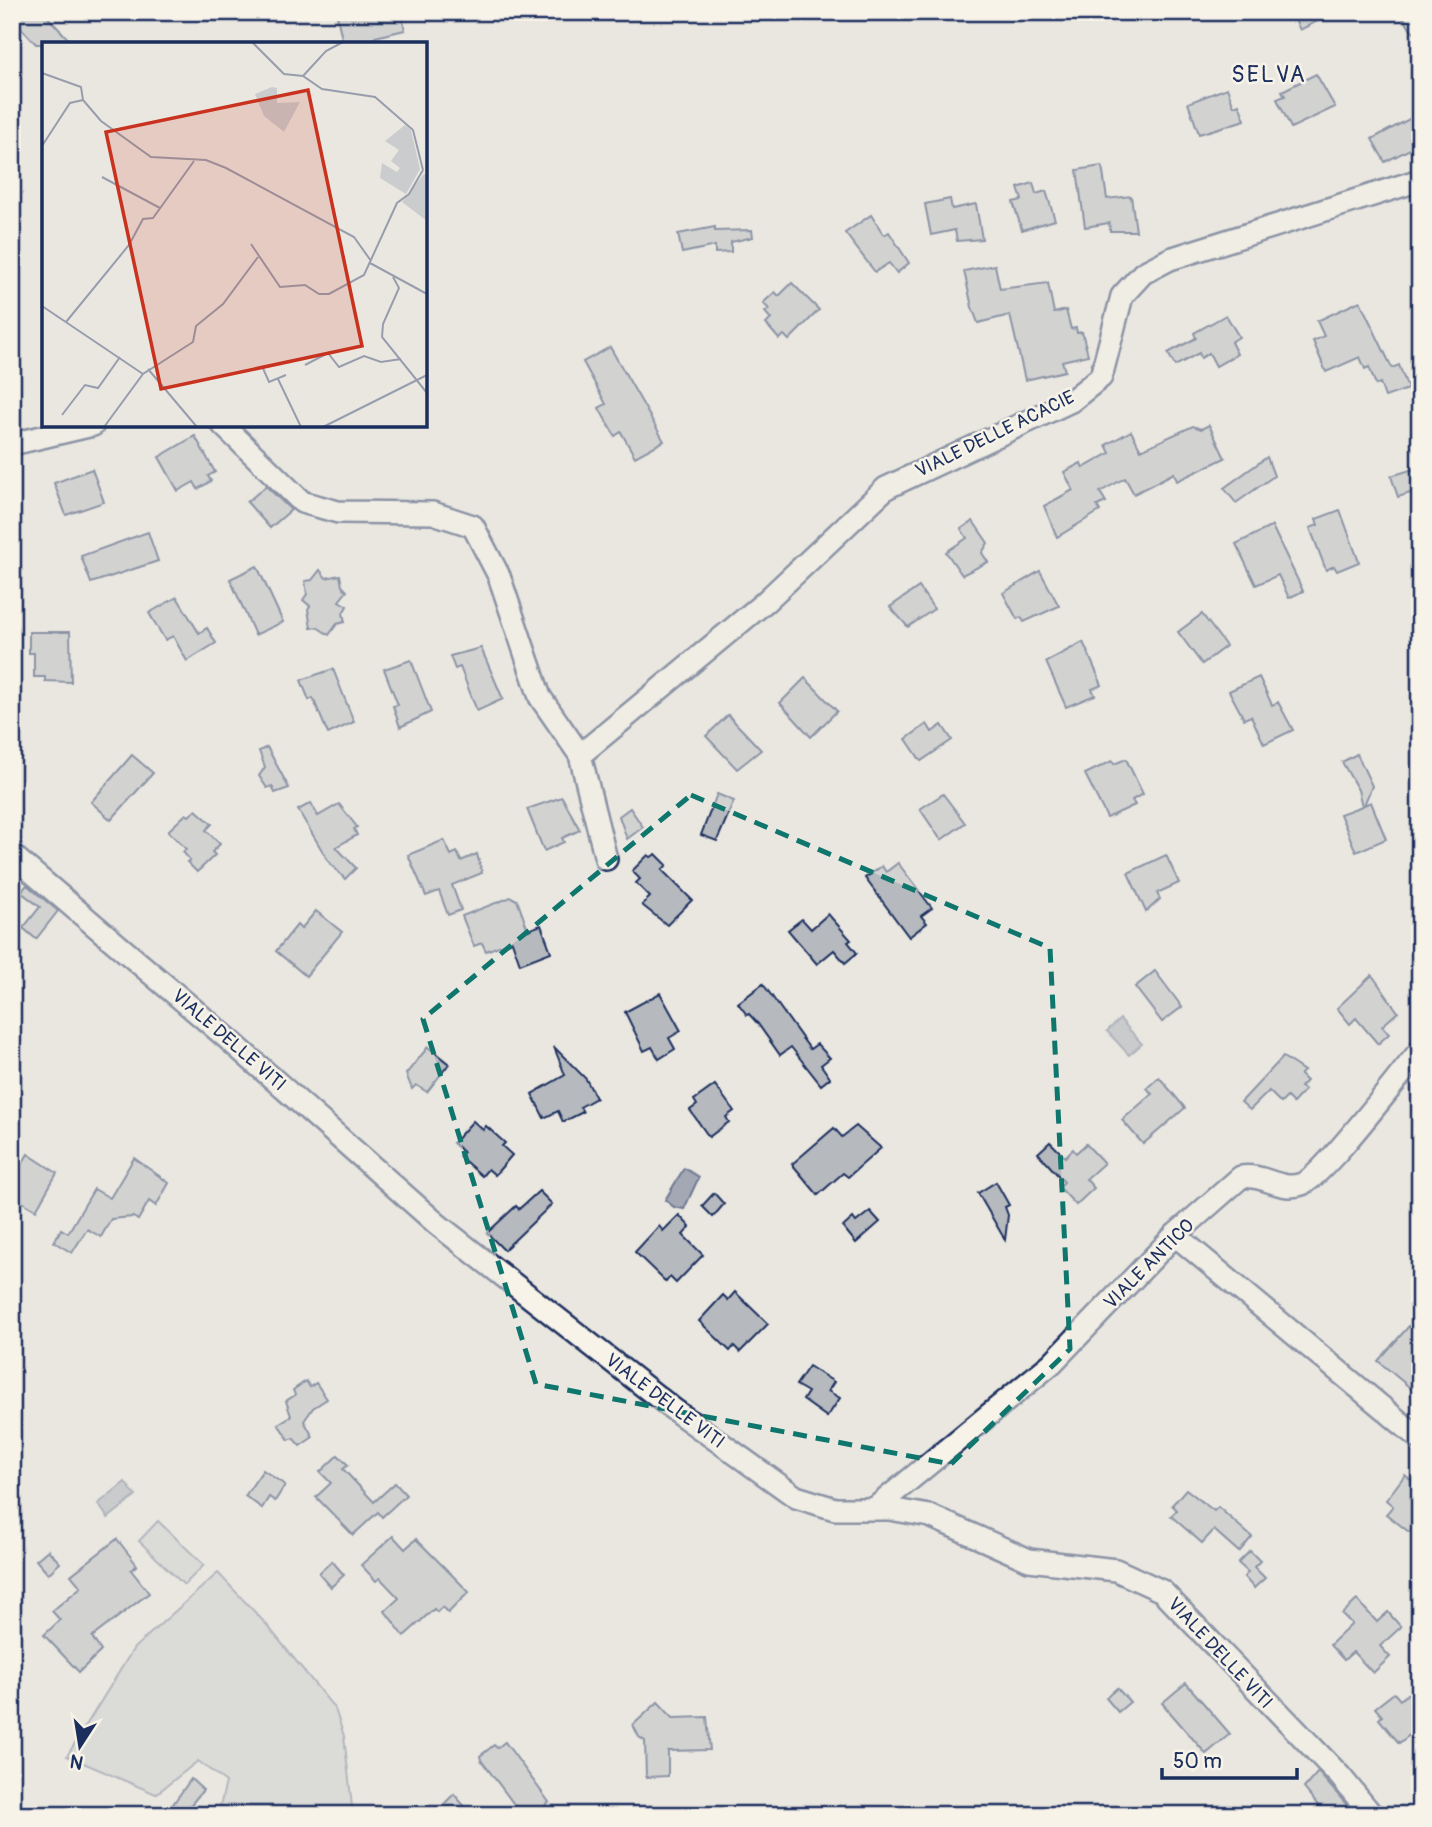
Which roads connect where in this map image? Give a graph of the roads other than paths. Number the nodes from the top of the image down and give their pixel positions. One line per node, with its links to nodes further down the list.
1 (1414, 12): 2 (street)
2 (1420, 22)
3 (1420, 180): 7 (street, VIALE DELLE ACACIE)
4 (84, 427): 6 (street)
5 (225, 427): 7 (street)
6 (12, 444)
7 (580, 755): 9 (street)
8 (12, 855): 13 (street, VIALE DELLE VITI)
9 (606, 859)
10 (1420, 1051): 11 (street, VIALE ANTICO)
11 (1175, 1235): 12 (street); 13 (street, VIALE ANTICO)
12 (1420, 1439)
13 (874, 1509): 14 (street, VIALE DELLE VITI)
14 (1372, 1815)

